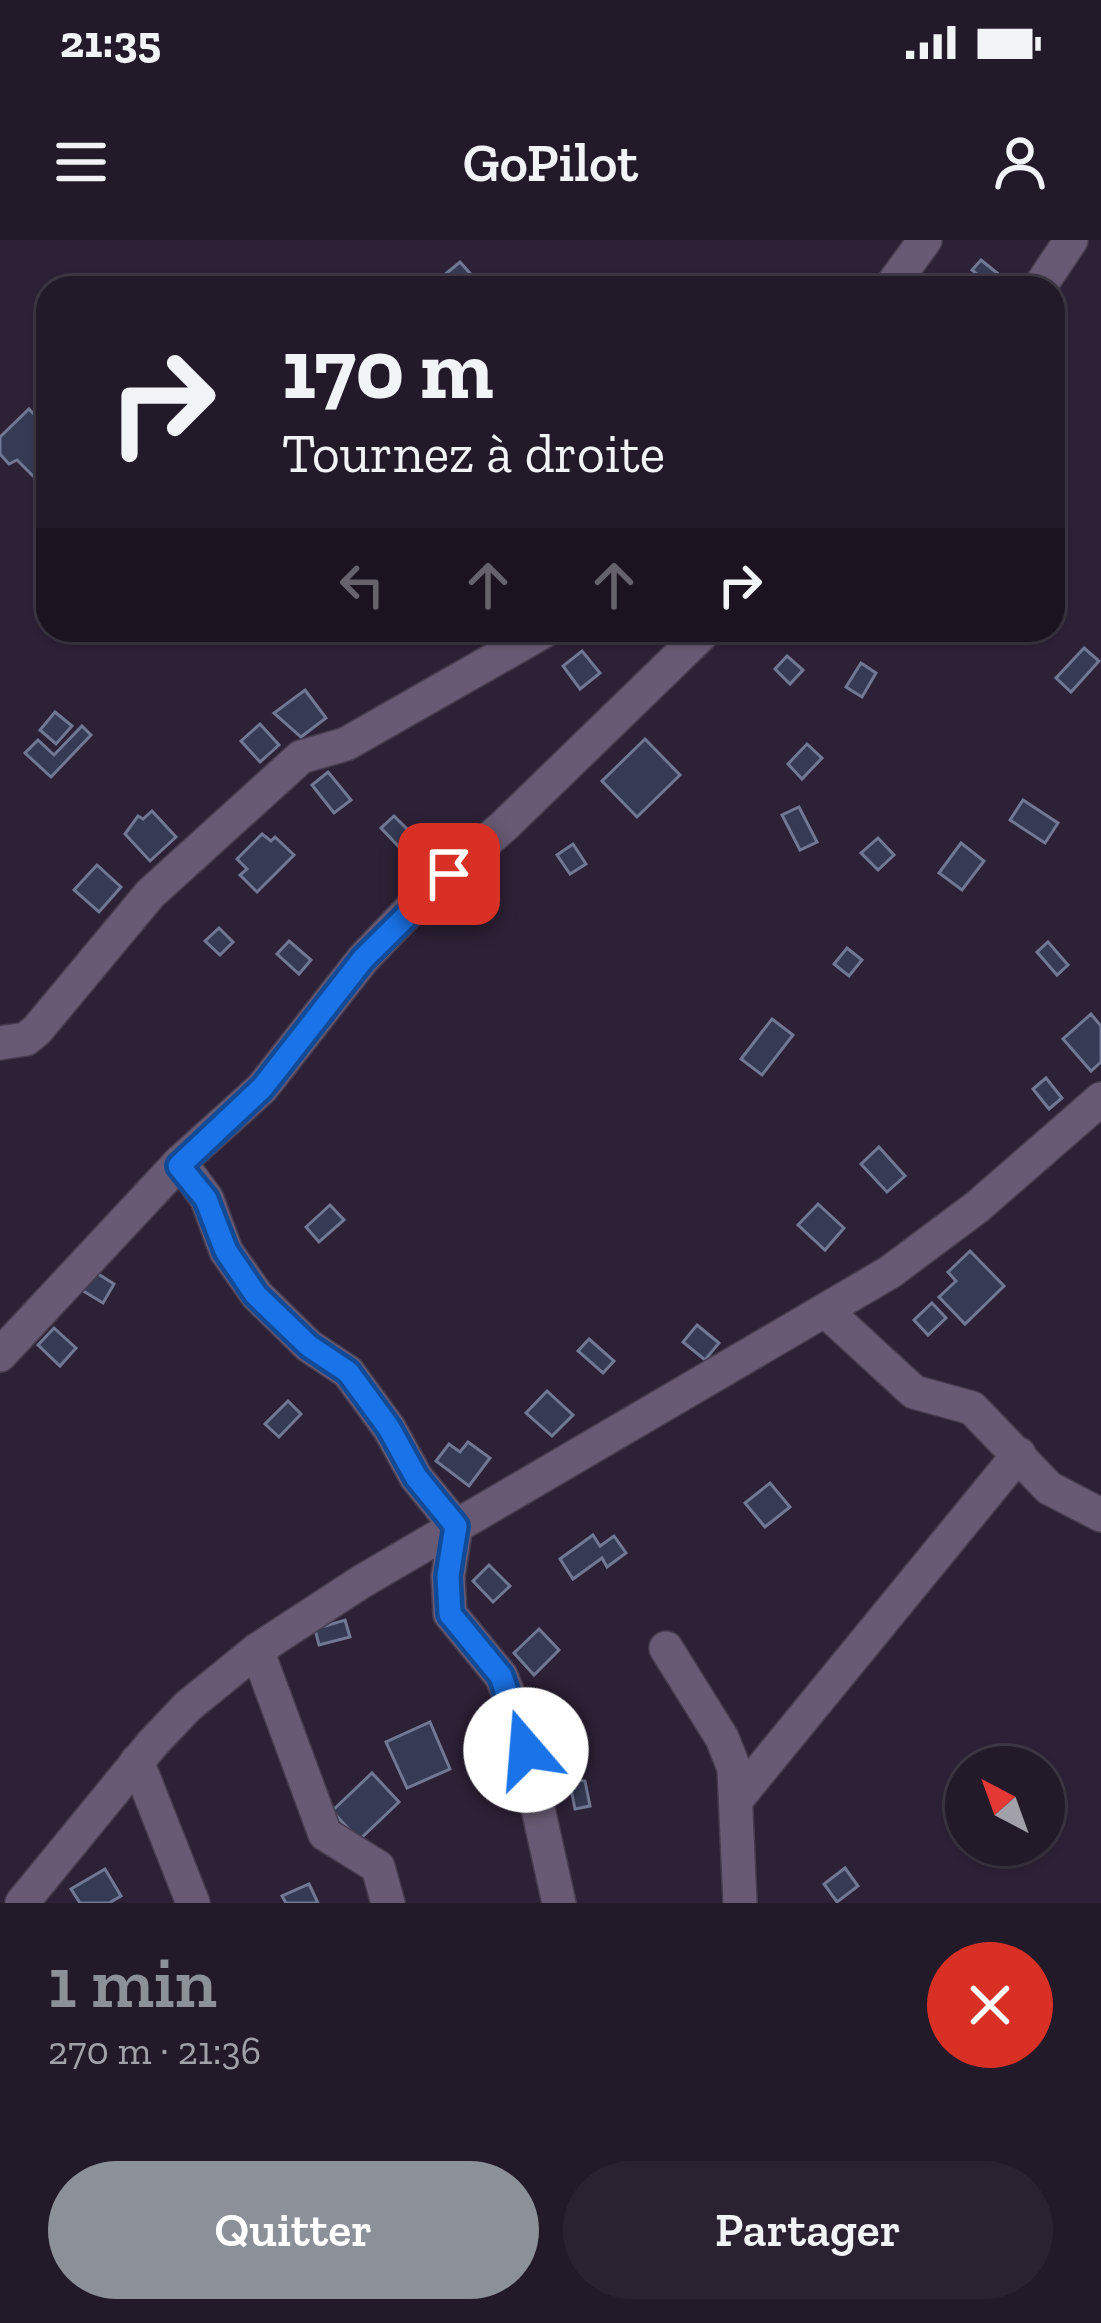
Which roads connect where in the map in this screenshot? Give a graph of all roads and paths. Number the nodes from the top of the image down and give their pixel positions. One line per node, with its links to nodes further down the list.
1 (925, 240): 3 (street)
2 (1071, 240): 4 (street)
3 (899, 276)
4 (1047, 276)
5 (525, 642): 7 (street)
6 (693, 642): 9 (street)
7 (0, 1043)
8 (1101, 1099): 10 (street)
9 (180, 1162): 11 (street); 14 (street)
10 (827, 1312): 12 (street); 14 (street)
11 (0, 1355)
12 (1019, 1454): 13 (street); 18 (street)
13 (1101, 1515)
14 (456, 1526): 16 (street); 22 (street)
15 (666, 1648): 18 (street)
16 (257, 1650): 17 (street); 21 (street)
17 (137, 1761): 19 (street); 20 (street)
18 (736, 1800): 23 (street)
19 (22, 1903)
20 (194, 1903)
21 (388, 1903)
22 (560, 1903)
23 (740, 1903)

